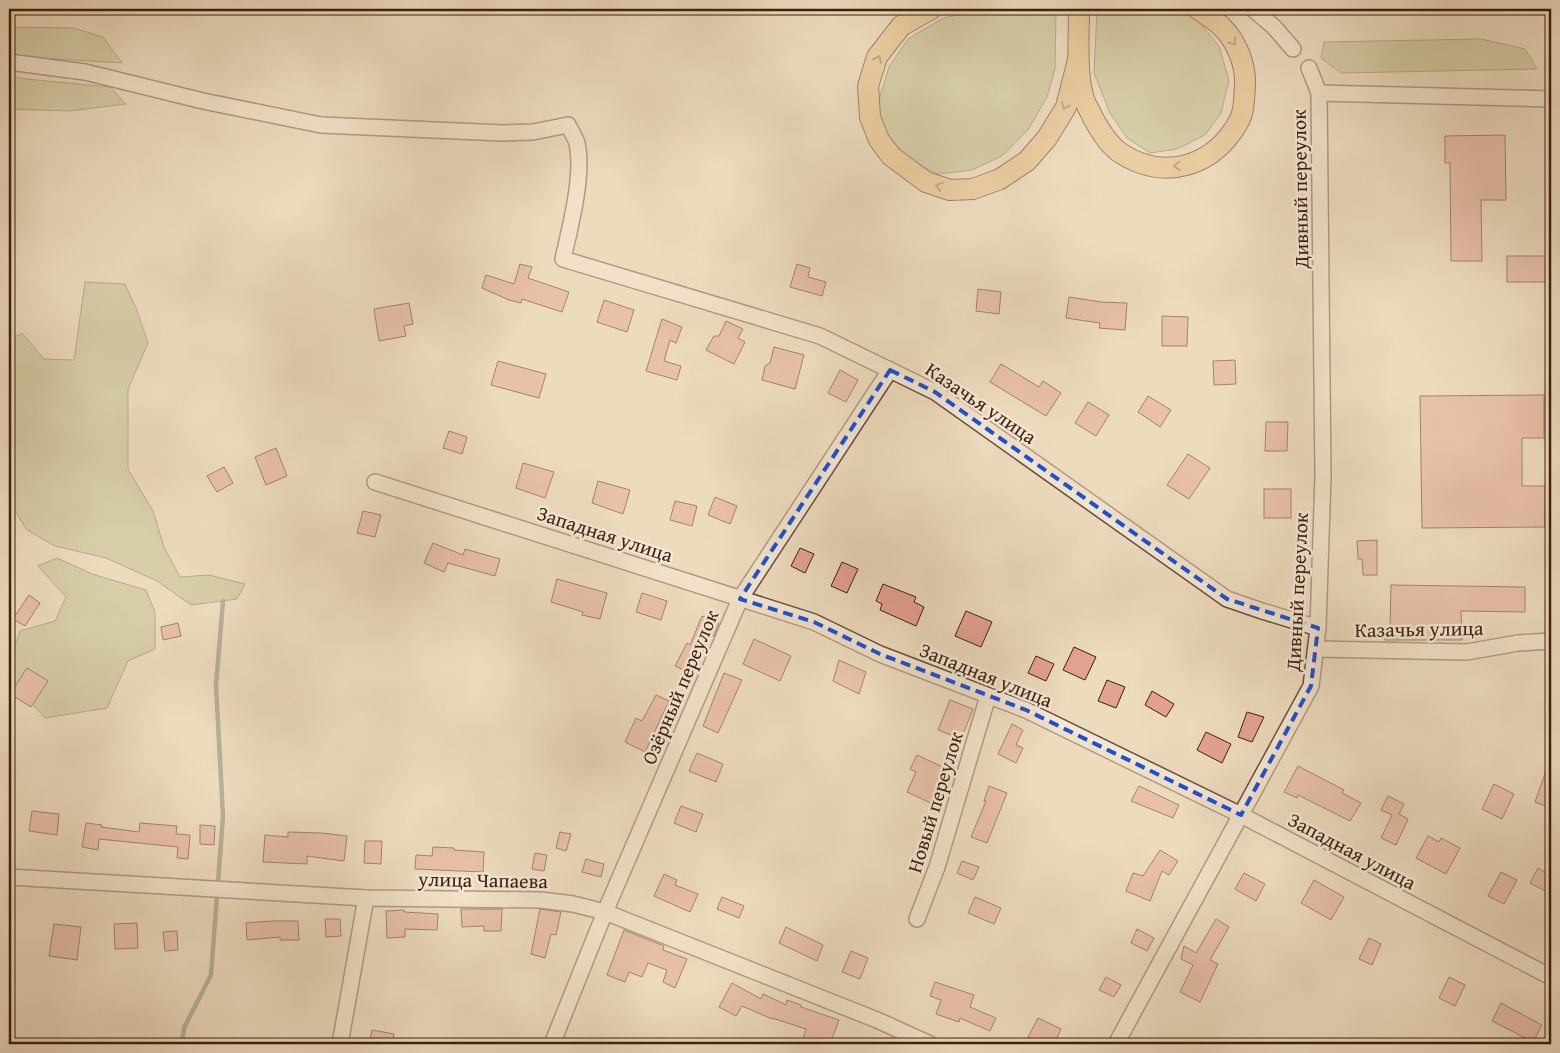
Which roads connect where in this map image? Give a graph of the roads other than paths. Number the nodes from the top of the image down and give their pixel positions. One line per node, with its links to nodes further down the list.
1 (931, 9): 6 (main road, one-way to 1)
2 (1079, 9): 6 (main road)
3 (1198, 9): 6 (main road, one-way to 6)
4 (1252, 9): 5 (street)
5 (1293, 49)
6 (1078, 60)
7 (9, 62): 11 (street, Казачья улица)
8 (1308, 68): 9 (street)
9 (1319, 93): 10 (street); 14 (street, Дивный переулок)
10 (1551, 99)
11 (890, 370): 13 (street, Озёрный переулок); 14 (street, Казачья улица)
12 (375, 482): 13 (street, Западная улица)
13 (740, 599): 17 (street, Западная улица); 21 (street, Озёрный переулок)
14 (1318, 628): 16 (street, Дивный переулок)
15 (1551, 641): 16 (street, Казачья улица)
16 (1317, 649): 18 (street, Дивный переулок)
17 (988, 696): 18 (street, Западная улица); 22 (street, Новый переулок)
18 (1241, 815): 23 (street, Западная улица); 27 (street, Дивный переулок)
19 (9, 877): 20 (street, улица Чапаева)
20 (366, 898): 21 (street, улица Чапаева); 24 (street)
21 (605, 912): 25 (street, Озёрный переулок); 26 (street, улица Чапаева)
22 (916, 919)
23 (1551, 977)
24 (340, 1044)
25 (552, 1044)
26 (930, 1044)
27 (1116, 1044)

